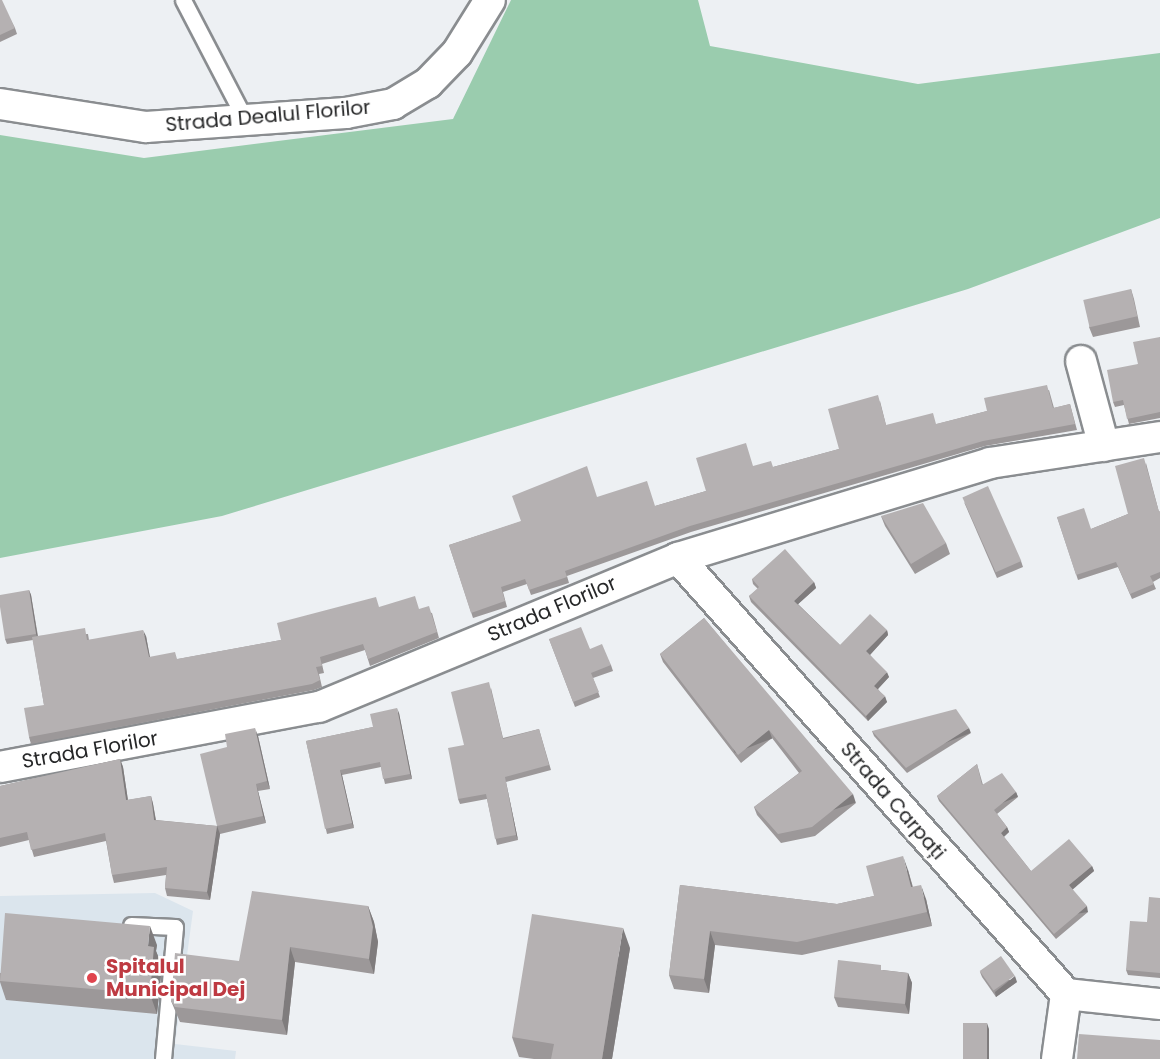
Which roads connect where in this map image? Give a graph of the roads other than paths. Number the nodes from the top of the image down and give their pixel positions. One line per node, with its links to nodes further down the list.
1 (183, 0): 4 (lane)
2 (490, 0): 4 (street, Strada Dealul Florilor)
3 (0, 104): 4 (street, Strada Dealul Florilor)
4 (244, 117)
5 (1081, 361): 7 (street)
6 (1160, 437): 7 (street, Strada Florilor)
7 (1104, 446): 8 (street, Strada Florilor)
8 (678, 558): 9 (street, Strada Florilor); 11 (street, Strada Carpați)
9 (0, 767)
10 (117, 924): 13 (lane)
11 (1066, 994): 12 (street); 14 (street)
12 (1160, 1004)
13 (163, 1059)
14 (1057, 1059)

